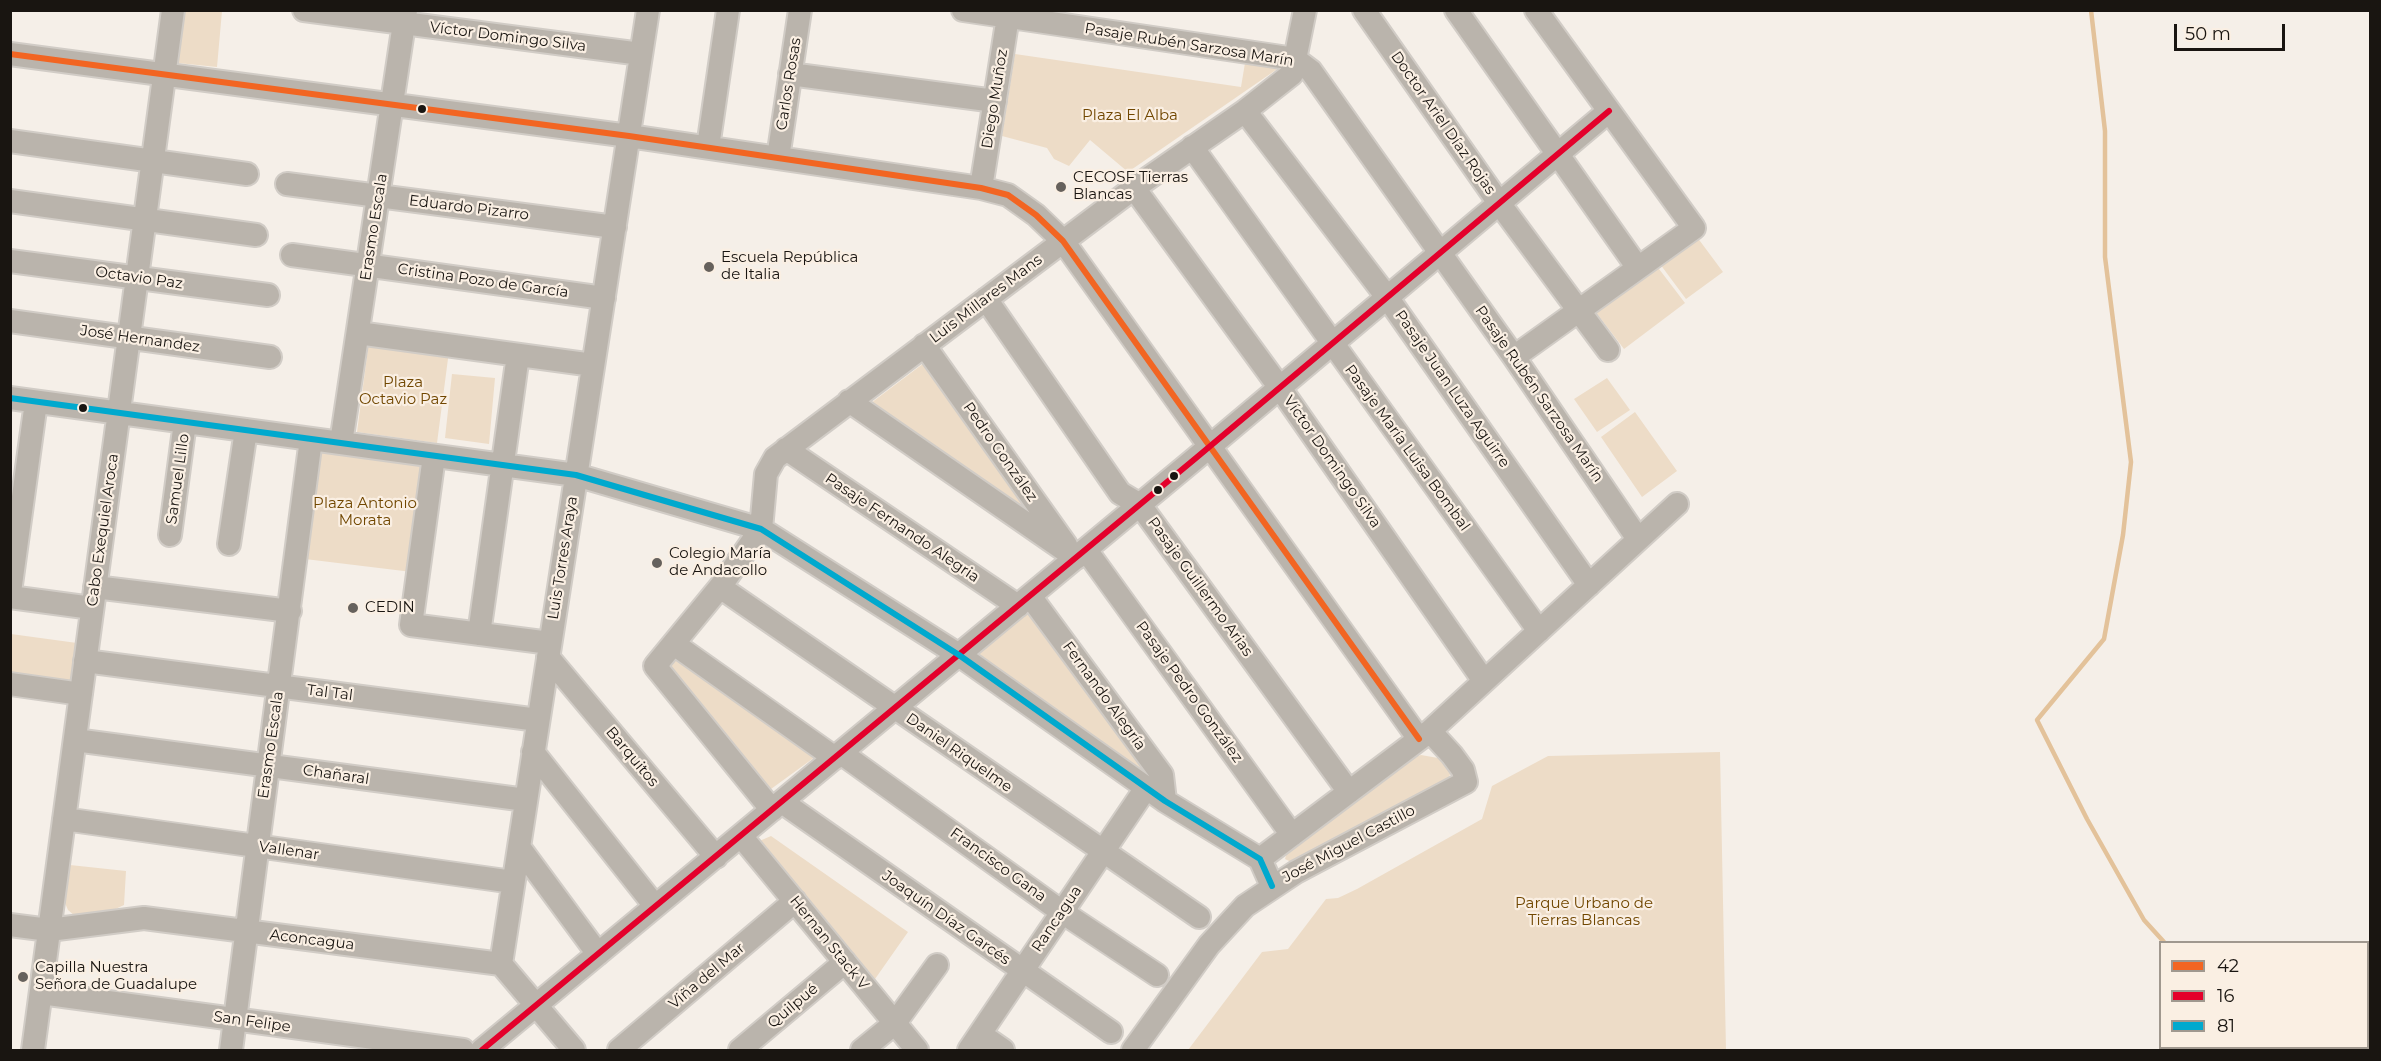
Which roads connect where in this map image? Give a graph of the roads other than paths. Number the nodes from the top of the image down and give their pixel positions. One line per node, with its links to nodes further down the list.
1 (173, 10): 17 (street, Cabo Exequiel Aroca)
2 (304, 10): 12 (street, Víctor Domingo Silva)
3 (648, 10): 14 (street, Luis Torres Araya)
4 (728, 10): 24 (street)
5 (800, 10): 16 (street, Carlos Rosas)
6 (963, 10): 11 (street, Pasaje Rubén Sarzosa Marín)
7 (1305, 10): 15 (street, Luis Millares Mans)
8 (1364, 10): 35 (street, Doctor Ariel Díaz Rojas)
9 (1456, 10): 26 (street)
10 (1536, 10): 21 (street)
11 (1009, 14): 15 (street, Pasaje Rubén Sarzosa Marín); 18 (street, Diego Muñoz)
12 (405, 17): 14 (street, Víctor Domingo Silva); 19 (street, Erasmo Escala)
13 (10, 54): 17 (street)
14 (641, 54): 22 (street, Luis Torres Araya)
15 (1295, 59): 20 (street, Luis Millares Mans); 40 (street, Pasaje Rubén Sarzosa Marín)
16 (790, 74): 18 (street); 27 (street, Carlos Rosas)
17 (164, 75): 19 (street); 28 (street, Cabo Exequiel Aroca)
18 (995, 101): 31 (street, Diego Muñoz)
19 (392, 105): 22 (street); 33 (street, Erasmo Escala)
20 (1245, 111): 25 (street, Luis Millares Mans); 47 (street, Pasaje Juan Luza Aguirre)
21 (1609, 111): 26 (street); 44 (street)
22 (629, 136): 24 (street); 37 (street, Luis Torres Araya)
23 (10, 141): 28 (street)
24 (708, 147): 27 (street)
25 (1192, 147): 32 (street, Luis Millares Mans); 54 (street, Pasaje María Luisa Bombal)
26 (1558, 154): 35 (street); 44 (street)
27 (778, 158): 31 (street)
28 (153, 161): 29 (street); 36 (street, Cabo Exequiel Aroca)
29 (246, 174)
30 (287, 184): 33 (street, Eduardo Pizarro)
31 (981, 188): 39 (street)
32 (1134, 188): 39 (street, Luis Millares Mans); 61 (street, Víctor Domingo Silva)
33 (378, 196): 37 (street, Eduardo Pizarro); 43 (street, Erasmo Escala)
34 (10, 201): 36 (street)
35 (1499, 203): 40 (street); 50 (street, Doctor Ariel Díaz Rojas)
36 (145, 220): 38 (street); 45 (street, Cabo Exequiel Aroca)
37 (615, 227): 48 (street, Luis Torres Araya)
38 (256, 236)
39 (1063, 241): 49 (street, Luis Millares Mans); 70 (street)
40 (1440, 252): 47 (street); 59 (street, Pasaje Rubén Sarzosa Marín)
41 (292, 255): 43 (street, Cristina Pozo de García)
42 (10, 261): 45 (street, Octavio Paz)
43 (368, 266): 48 (street, Cristina Pozo de García); 52 (street, Erasmo Escala)
44 (1638, 268): 50 (street)
45 (137, 278): 46 (street, Octavio Paz); 53 (street, Cabo Exequiel Aroca)
46 (268, 295)
47 (1387, 297): 54 (street); 82 (street, Pasaje Juan Luza Aguirre)
48 (604, 298): 60 (street, Luis Torres Araya)
49 (986, 299): 55 (street, Luis Millares Mans); 76 (street, Pasaje Guillermo Arias)
50 (1579, 311): 56 (street, Doctor Ariel Díaz Rojas); 59 (street)
51 (10, 321): 53 (street, José Hernandez)
52 (358, 333): 57 (street); 69 (street, Erasmo Escala)
53 (129, 338): 58 (street, José Hernandez); 65 (street, Cabo Exequiel Aroca)
54 (1332, 344): 61 (street); 89 (street, Pasaje María Luisa Bombal)
55 (924, 345): 63 (street, Luis Millares Mans); 81 (street, Pedro González)
56 (1608, 350)
57 (518, 354): 60 (street); 73 (street)
58 (270, 357)
59 (1514, 357): 79 (street, Pasaje Rubén Sarzosa Marín)
60 (593, 365): 74 (street, Luis Torres Araya)
61 (1280, 388): 70 (street); 95 (street, Víctor Domingo Silva)
62 (10, 398): 64 (street)
63 (849, 401): 71 (street, Luis Millares Mans); 81 (street, Pasaje Pedro González)
64 (36, 402): 65 (street); 84 (street)
65 (119, 413): 66 (street); 86 (street, Cabo Exequiel Aroca)
66 (185, 422): 67 (street); 78 (street, Samuel Lillo)
67 (246, 430): 68 (street); 80 (street)
68 (311, 439): 69 (street); 88 (street, Erasmo Escala)
69 (341, 443): 72 (street)
70 (1211, 446): 76 (street); 101 (street)
71 (786, 449): 77 (street, Luis Millares Mans); 87 (street, Pasaje Fernando Alegria)
72 (434, 456): 73 (street); 90 (street)
73 (503, 465): 74 (street); 90 (street)
74 (576, 475): 77 (street); 92 (street, Luis Torres Araya)
75 (1677, 504): 79 (street, José Miguel Castillo)
76 (1140, 505): 81 (street); 107 (street, Pasaje Guillermo Arias)
77 (761, 529): 83 (street); 93 (street)
78 (170, 535)
79 (1638, 539): 82 (street, José Miguel Castillo)
80 (229, 544)
81 (1081, 554): 87 (street); 112 (street, Pasaje Pedro González)
82 (1589, 585): 89 (street, José Miguel Castillo)
83 (720, 587): 91 (street); 99 (street, Daniel Riquelme)
84 (10, 592)
85 (10, 597): 86 (street)
86 (94, 597): 88 (street); 94 (street, Cabo Exequiel Aroca)
87 (1024, 601): 93 (street); 109 (street, Fernando Alegría)
88 (290, 611): 97 (street, Erasmo Escala)
89 (1539, 631): 95 (street, José Miguel Castillo)
90 (479, 634): 92 (street)
91 (674, 644): 104 (street, Francisco Gana); 110 (street, Joaquín Díaz Garcés)
92 (549, 650): 100 (street, Luis Torres Araya); 117 (street, Barquitos)
93 (959, 655): 99 (street); 106 (street)
94 (85, 661): 97 (street, Tal Tal); 98 (street, Cabo Exequiel Aroca)
95 (1484, 681): 101 (street, José Miguel Castillo)
96 (10, 684): 98 (street)
97 (279, 686): 100 (street, Tal Tal); 105 (street, Erasmo Escala)
98 (81, 694): 102 (street, Cabo Exequiel Aroca)
99 (895, 708): 104 (street); 116 (street, Daniel Riquelme)
100 (538, 720): 103 (street, Luis Torres Araya)
101 (1425, 735): 107 (street, José Miguel Castillo); 120 (street, José Miguel Castillo)
102 (75, 740): 105 (street, Chañaral); 111 (street, Cabo Exequiel Aroca)
103 (533, 752): 108 (street, Luis Torres Araya); 122 (street)
104 (838, 755): 110 (street); 123 (street, Francisco Gana)
105 (268, 766): 108 (street, Chañaral); 114 (street, Erasmo Escala)
106 (1146, 788): 109 (street); 116 (street, Rancagua)
107 (1349, 792): 112 (street, José Miguel Castillo)
108 (526, 800): 115 (street, Luis Torres Araya)
109 (1165, 801): 118 (street)
110 (777, 806): 113 (street); 132 (street, Joaquín Díaz Garcés)
111 (64, 819): 114 (street, Vallenar); 126 (street, Cabo Exequiel Aroca)
112 (1292, 835): 118 (street, José Miguel Castillo)
113 (741, 836): 117 (street); 121 (street, Hernan Stack V)
114 (258, 846): 119 (street, Vallenar); 127 (street, Erasmo Escala)
115 (519, 847): 119 (street, Luis Torres Araya); 128 (street)
116 (1102, 852): 123 (street, Rancagua); 124 (street, Daniel Riquelme)
117 (716, 857): 122 (street)
118 (1260, 859): 120 (street)
119 (513, 882): 130 (street, Luis Torres Araya)
120 (1272, 886): 150 (street, José Miguel Castillo)
121 (795, 901): 129 (street, Hernan Stack V); 145 (street, Viña del Mar)
122 (656, 906): 128 (street)
123 (1062, 912): 132 (street, Rancagua); 133 (street, Francisco Gana)
124 (1199, 917)
125 (10, 925): 126 (street, Aconcagua)
126 (49, 930): 127 (street, Aconcagua); 134 (street, Cabo Exequiel Aroca)
127 (246, 932): 130 (street, Aconcagua); 136 (street, Erasmo Escala)
128 (598, 954): 135 (street)
129 (845, 962): 137 (street, Hernan Stack V); 146 (street, Quilpué)
130 (501, 964): 135 (street)
131 (937, 965): 137 (street)
132 (1022, 971): 138 (street, Joaquín Díaz Garcés); 139 (street, Rancagua)
133 (1157, 975)
134 (41, 993): 136 (street, San Felipe); 140 (street, Cabo Exequiel Aroca)
135 (536, 1006): 143 (street); 144 (street)
136 (235, 1019): 141 (street, Erasmo Escala); 142 (street, San Felipe)
137 (895, 1023): 147 (street); 148 (street, Hernan Stack V)
138 (1111, 1032)
139 (974, 1042): 149 (street)
140 (33, 1050)
141 (231, 1050)
142 (463, 1050)
143 (482, 1050)
144 (574, 1050)
145 (619, 1050)
146 (740, 1050)
147 (862, 1050)
148 (917, 1050)
149 (1003, 1050)
150 (1133, 1050)

